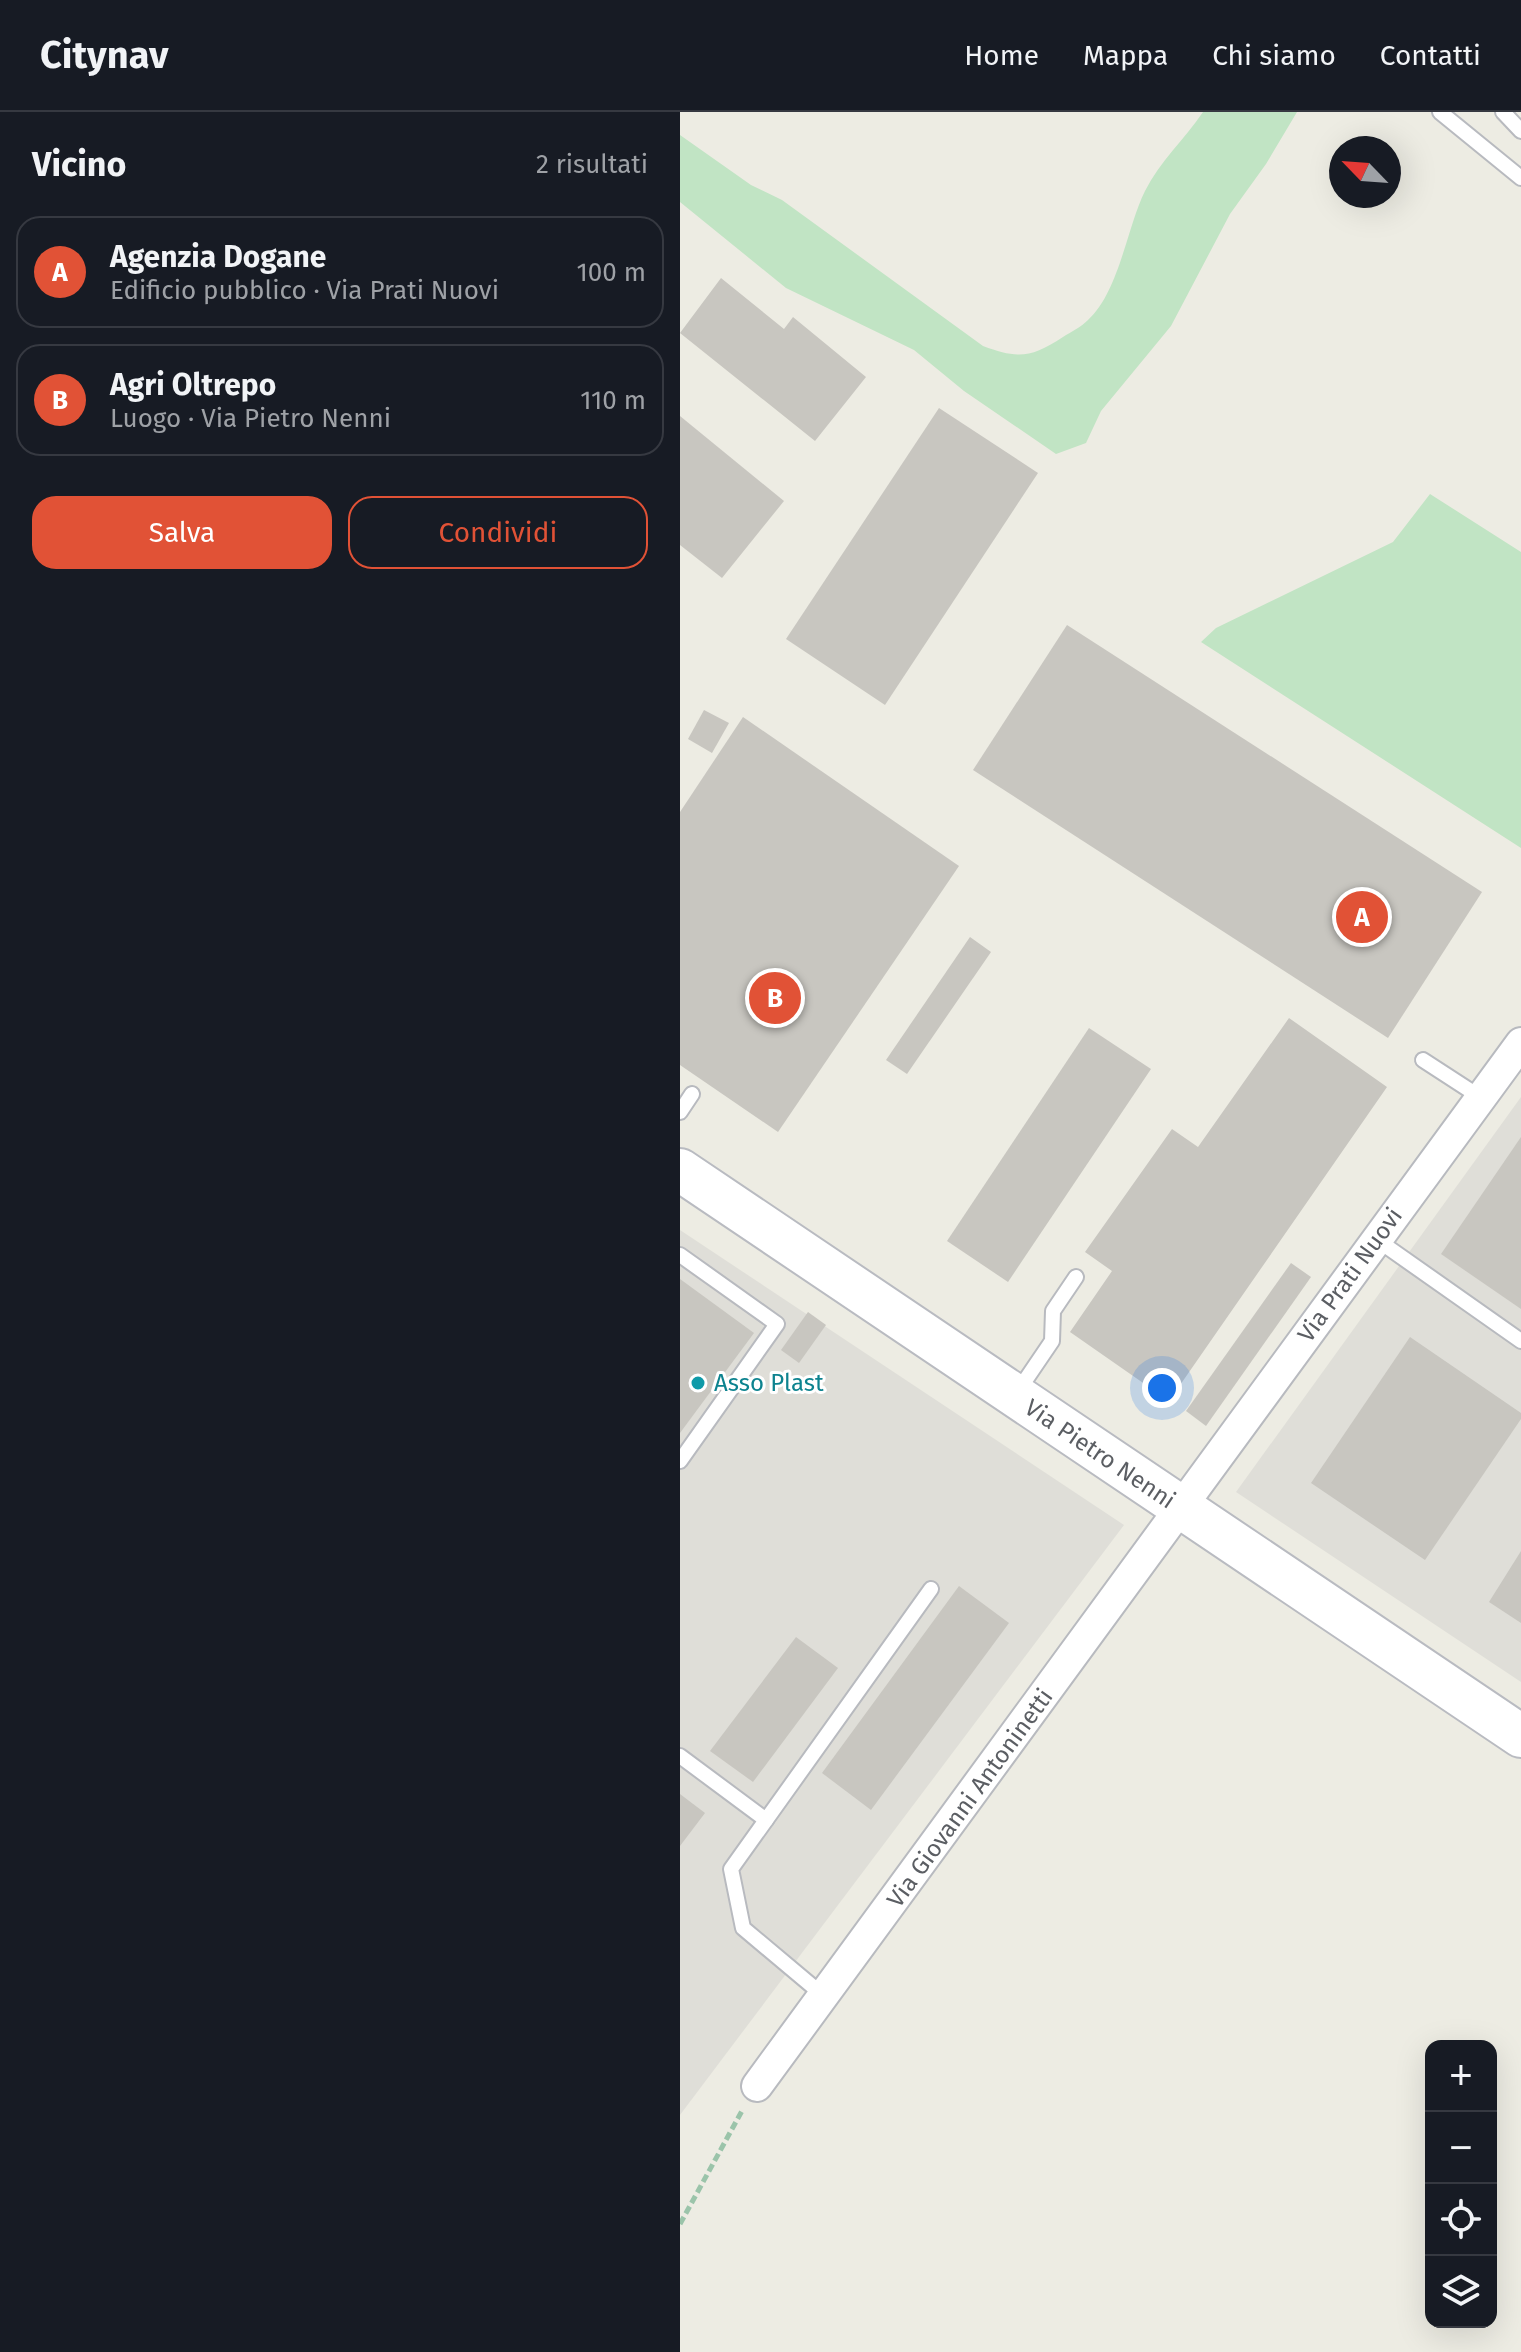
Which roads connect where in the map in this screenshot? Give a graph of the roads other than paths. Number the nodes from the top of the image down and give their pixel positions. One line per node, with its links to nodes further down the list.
1 (1440, 112): 4 (lane)
2 (1503, 112): 3 (lane)
3 (1521, 131)
4 (1521, 178)
5 (1521, 1043): 8 (street, Via Prati Nuovi)
6 (1423, 1060): 8 (lane)
7 (692, 1094): 9 (lane)
8 (1480, 1097): 11 (street, Via Prati Nuovi)
9 (680, 1112)
10 (680, 1170): 15 (street, Via Pietro Nenni)
11 (1376, 1239): 14 (lane); 17 (street, Via Prati Nuovi)
12 (680, 1255): 16 (lane)
13 (1076, 1277): 15 (lane)
14 (1521, 1341)
15 (1014, 1396): 17 (street, Via Pietro Nenni)
16 (680, 1461)
17 (1181, 1509): 19 (street, Via Pietro Nenni); 22 (street, Via Giovanni Antoninetti)
18 (931, 1589): 21 (lane)
19 (1521, 1736)
20 (680, 1756): 21 (lane)
21 (766, 1820): 22 (lane)
22 (824, 1996): 23 (street, Via Giovanni Antoninetti)
23 (757, 2086)

